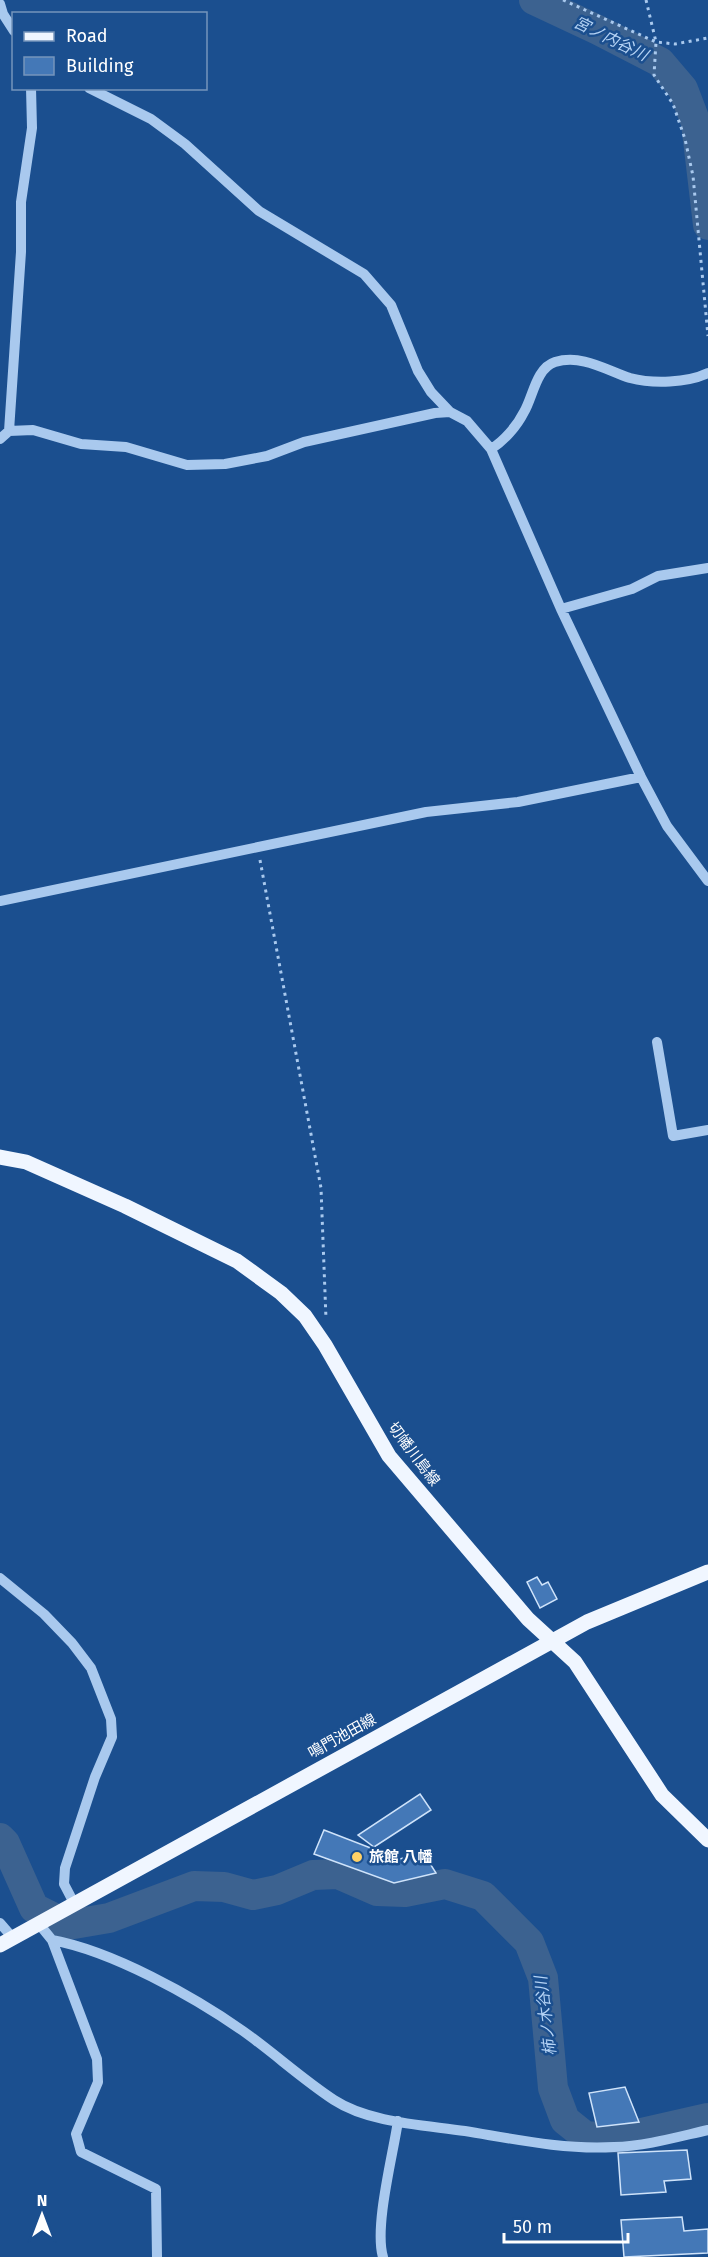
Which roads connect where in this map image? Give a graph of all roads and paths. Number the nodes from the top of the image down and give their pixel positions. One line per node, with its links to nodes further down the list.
1 (563, 0): 6 (path)
2 (646, 0): 6 (path)
3 (0, 4): 4 (street)
4 (12, 28)
5 (708, 38): 6 (path)
6 (656, 42): 9 (path)
7 (31, 90): 12 (street)
8 (93, 90): 11 (street)
9 (708, 336)
10 (708, 373): 14 (street)
11 (450, 412): 12 (street); 14 (street)
12 (9, 431): 13 (street)
13 (0, 439)
14 (490, 449): 16 (street)
15 (708, 568): 16 (street)
16 (561, 609): 17 (street)
17 (641, 777): 18 (street); 19 (street)
18 (257, 847): 20 (street); 24 (path)
19 (708, 881)
20 (0, 901)
21 (657, 1042): 22 (street)
22 (708, 1130)
23 (0, 1157): 24 (main road, 切幡川島線)
24 (325, 1345): 27 (main road, 切幡川島線)
25 (708, 1572): 27 (main road, 鳴門池田線)
26 (0, 1578): 29 (street)
27 (552, 1641): 28 (main road, 切幡川島線); 29 (main road, 鳴門池田線)
28 (708, 1840)
29 (69, 1908): 31 (main road, 鳴門池田線)
30 (0, 1923): 33 (street)
31 (41, 1923): 32 (street); 33 (main road, 鳴門池田線)
32 (52, 1940): 34 (street); 36 (street)
33 (7, 1941)
34 (398, 2121): 35 (street); 37 (street)
35 (708, 2130)
36 (157, 2257)
37 (383, 2257)

